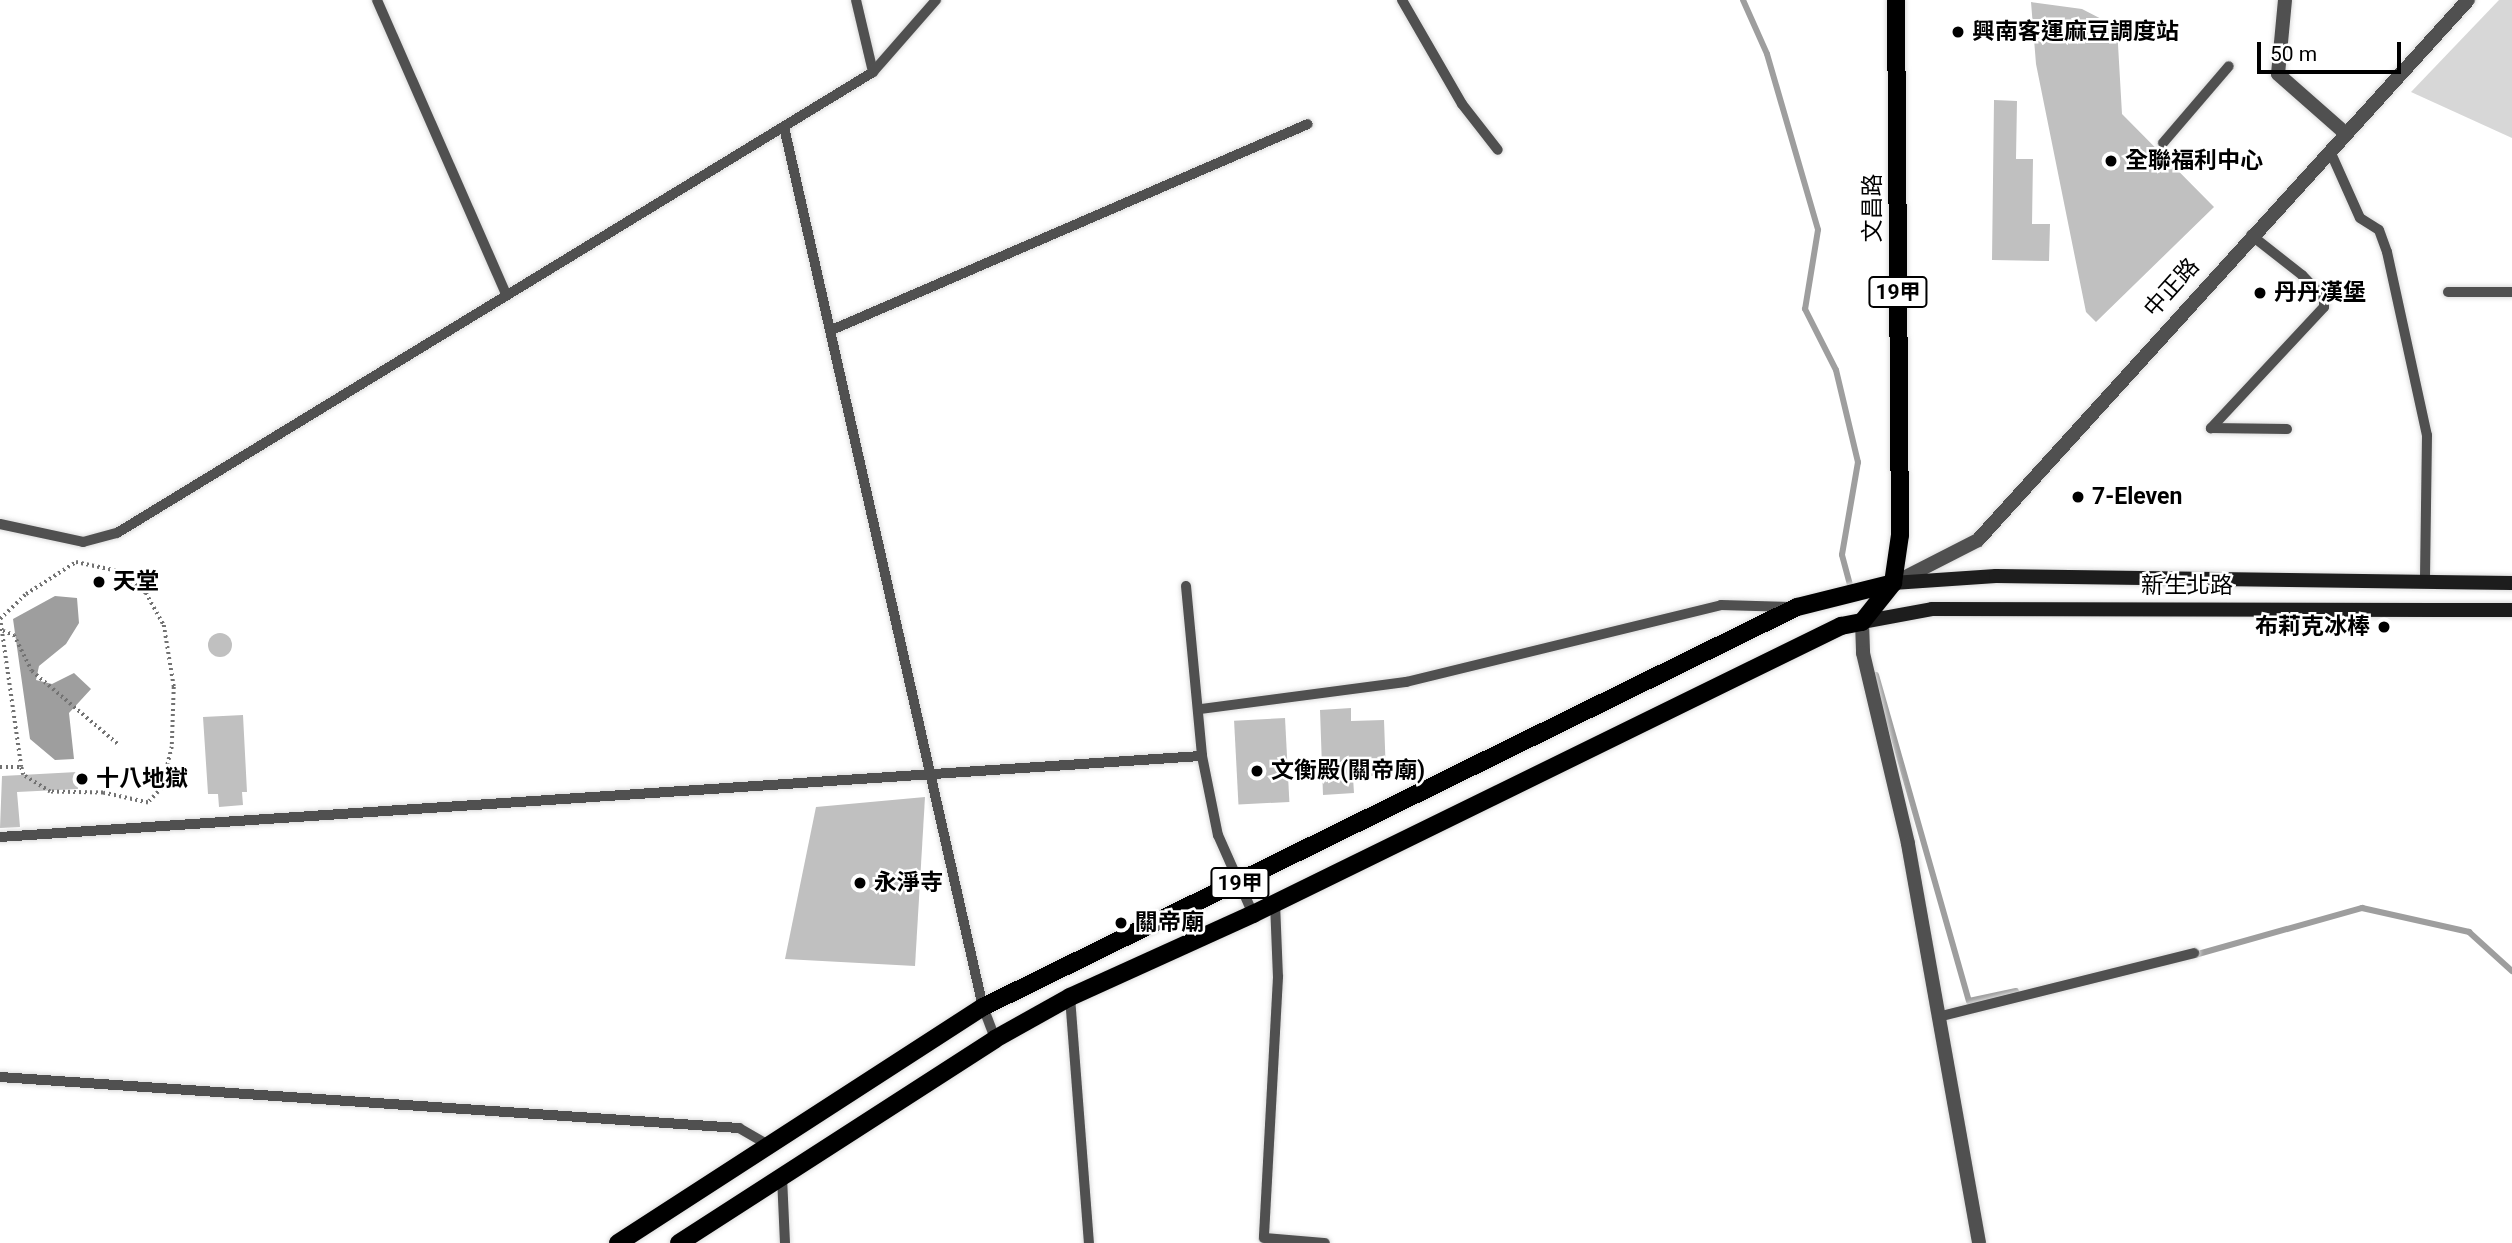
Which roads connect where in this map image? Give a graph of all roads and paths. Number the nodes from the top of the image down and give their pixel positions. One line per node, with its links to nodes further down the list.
1 (377, 0): 17 (lane)
2 (856, 0): 9 (lane)
3 (936, 0): 9 (lane)
4 (1402, 0): 14 (lane)
5 (1896, 0): 24 (main road, 文昌路 / 19甲)
6 (2285, 0): 12 (street)
7 (2468, 0): 12 (street, 中正路)
8 (2229, 66): 13 (lane)
9 (873, 72): 11 (lane)
10 (1308, 124): 20 (lane)
11 (784, 127): 17 (lane); 20 (lane)
12 (2345, 132): 15 (street, 中正路)
13 (2163, 143)
14 (1498, 150)
15 (2330, 151): 16 (street, 中正路); 23 (lane)
16 (2251, 236): 21 (lane); 24 (street, 中正路)
17 (505, 292): 22 (lane)
18 (2448, 292): 19 (lane)
19 (2512, 292)
20 (834, 330): 37 (lane)
21 (2287, 429)
22 (0, 524)
23 (2426, 582): 24 (main road, 新生北路); 25 (main road, 新生北路)
24 (1893, 583): 27 (main road, 19甲); 30 (main road)
25 (2512, 583)
26 (1186, 586): 32 (lane)
27 (1797, 607): 32 (lane); 39 (main road, 19甲)
28 (2512, 610): 30 (main road, 新生北路)
29 (0, 618): 31 (path); 35 (path)
30 (1862, 622): 40 (main road, 19甲); 45 (street)
31 (2, 631): 33 (path); 35 (path)
32 (1201, 709): 34 (lane)
33 (119, 745)
34 (1202, 756): 37 (lane); 39 (lane)
35 (21, 767): 36 (path)
36 (0, 768)
37 (932, 774): 38 (lane); 44 (lane)
38 (0, 837)
39 (1239, 883): 41 (lane); 44 (main road, 19甲)
40 (1275, 903): 41 (main road, 19甲); 54 (lane)
41 (1253, 914): 43 (main road, 19甲)
42 (2194, 953): 45 (lane)
43 (1070, 997): 46 (main road, 19甲); 53 (lane)
44 (983, 1007): 46 (lane); 48 (main road, 19甲)
45 (1937, 1017): 55 (street)
46 (995, 1039): 49 (main road, 19甲)
47 (0, 1077): 48 (lane)
48 (767, 1144): 50 (main road, 19甲)
49 (782, 1177): 51 (main road, 19甲); 52 (lane)
50 (618, 1243)
51 (679, 1243)
52 (785, 1243)
53 (1089, 1243)
54 (1325, 1243)
55 (1979, 1243)

